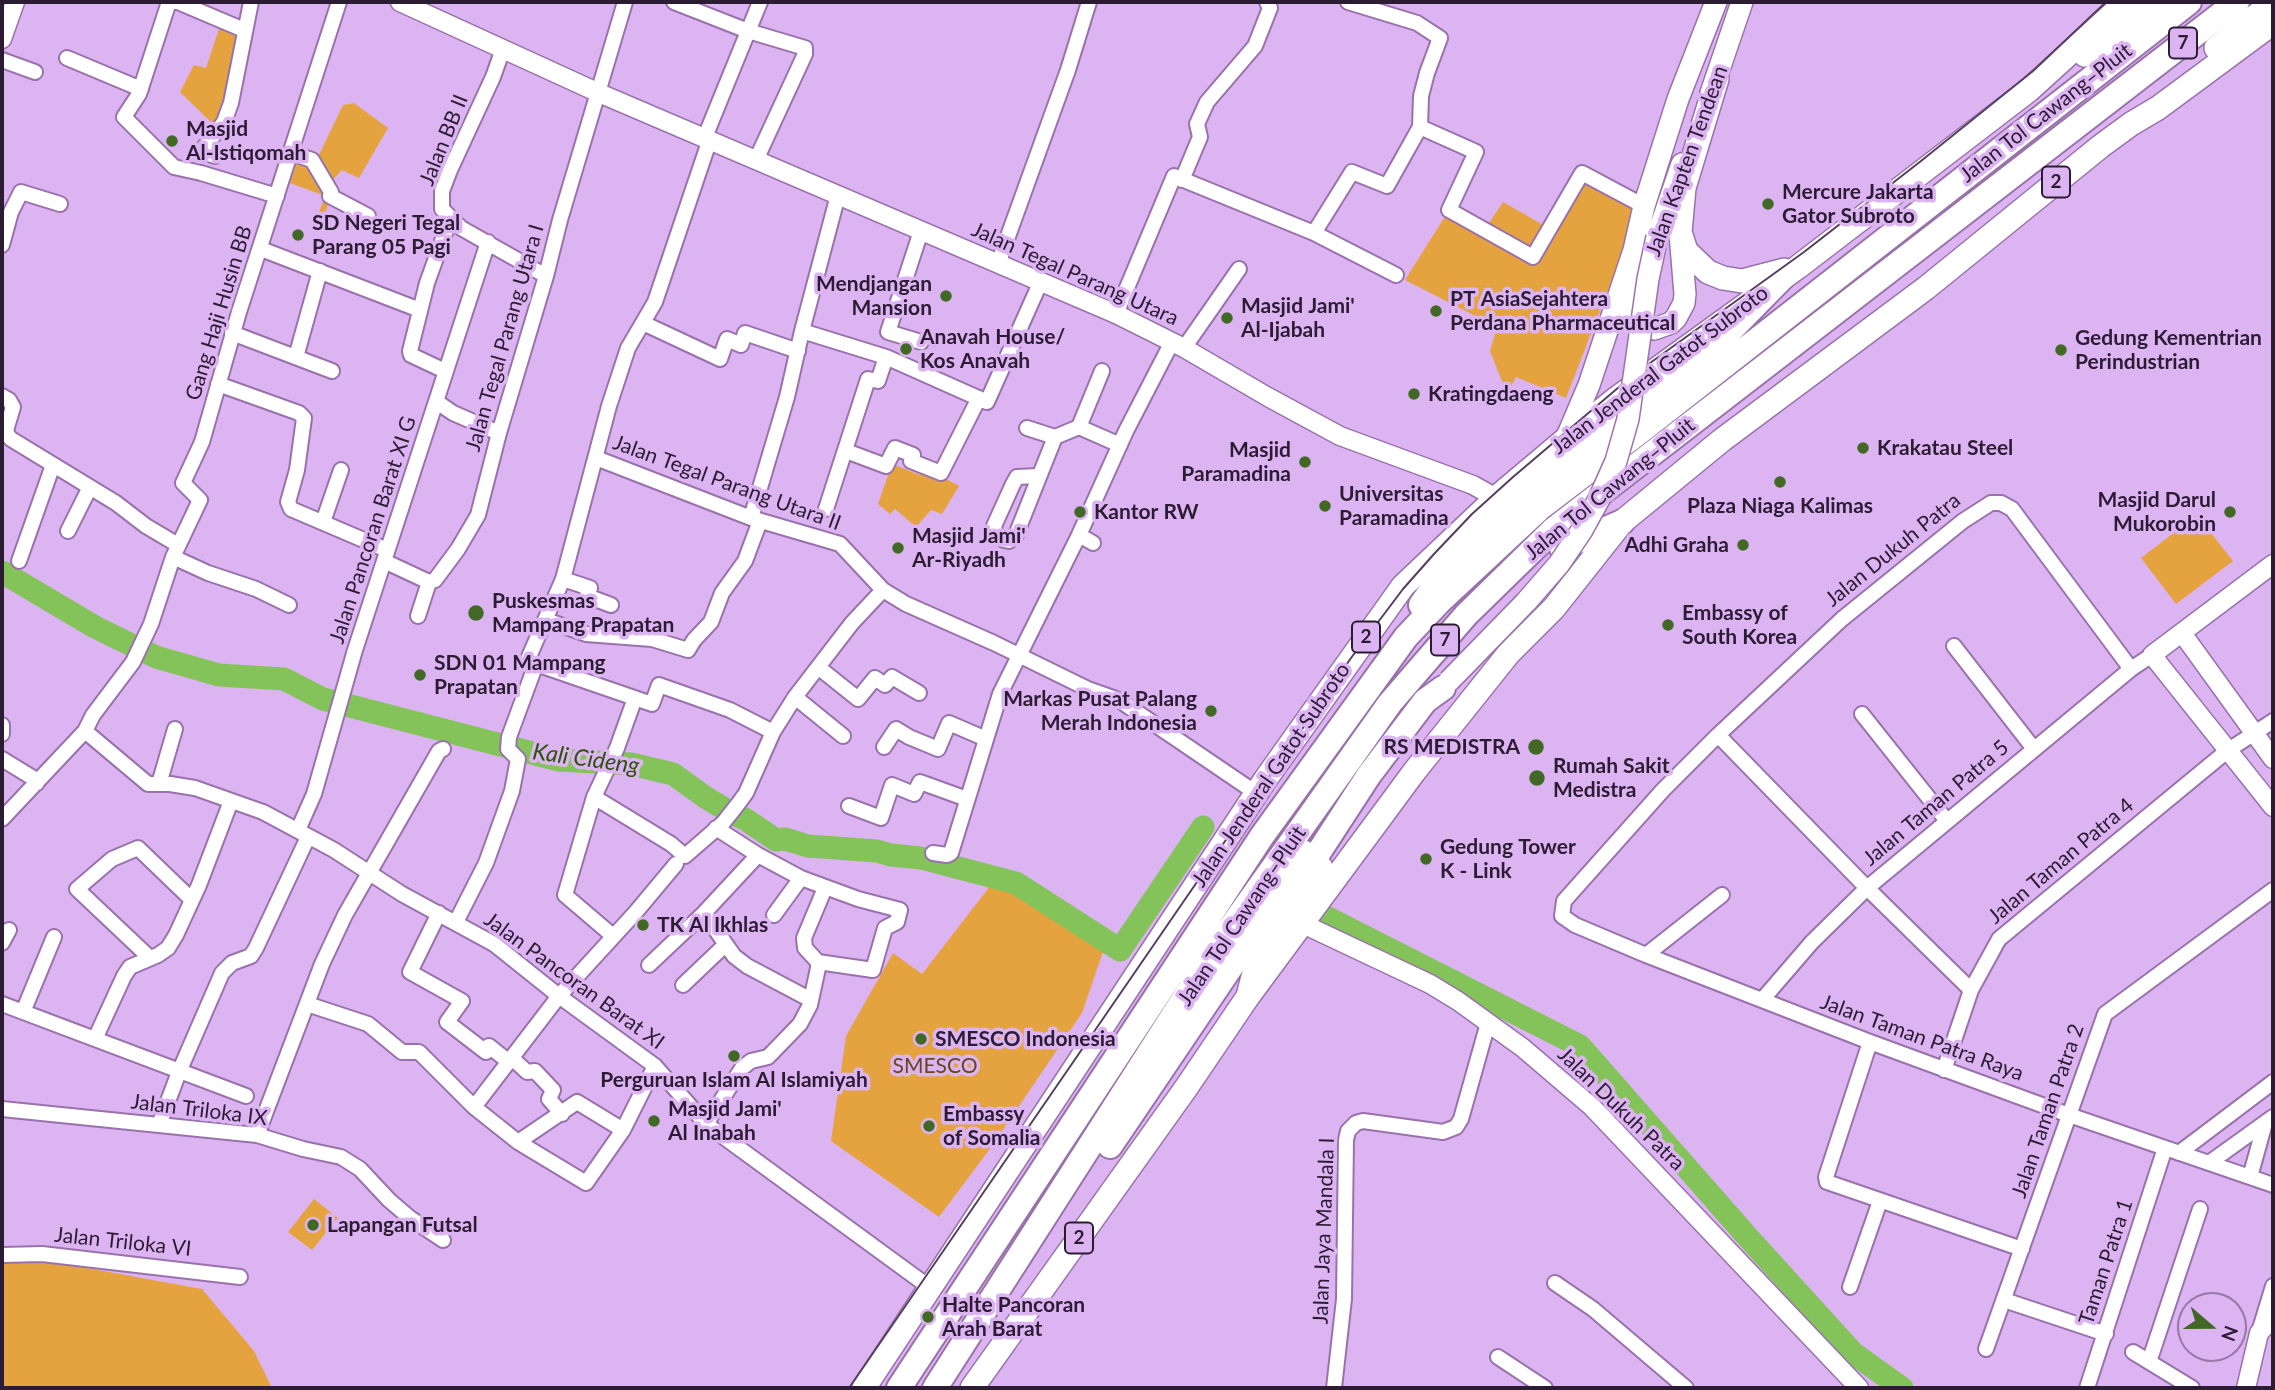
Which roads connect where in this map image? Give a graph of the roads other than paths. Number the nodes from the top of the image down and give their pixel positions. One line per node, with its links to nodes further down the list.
1 (15, 2): 21 (street)
2 (251, 2): 19 (street)
3 (339, 2): 34 (street, Gang Haji Husin BB)
4 (400, 2): 22 (street, Jalan Tegal Parang Utara)
5 (625, 2): 30 (street, Jalan Tegal Parang Utara I)
6 (674, 2): 20 (street)
7 (760, 2): 20 (street)
8 (1089, 2): 52 (street)
9 (1267, 2): 37 (street)
10 (1348, 2): 32 (street)
11 (1716, 2): 41 (main road, Jalan Kapten Tendean)
12 (1742, 2): 27 (main road, Jalan Kapten Tendean)
13 (2126, 2): 29 (highway, Jalan Jenderal Gatot Subroto / 2)
14 (2155, 2): 23 (highway, Jalan Jenderal Gatot Subroto / 2)
15 (2189, 2): 23 (highway, Jalan Tol Cawang–Pluit / 7)
16 (2237, 2): 223 (highway, Jalan Tol Cawang–Pluit / 7)
17 (2273, 2): 31 (highway, 2)
18 (2273, 23): 31 (highway, 2)
19 (244, 30): 28 (street); 35 (street)
20 (748, 31): 33 (street); 36 (street)
21 (2, 39)
22 (503, 49): 30 (street, Jalan Tegal Parang Utara); 44 (street, Jalan BB II)
23 (2106, 52): 29 (highway, Jalan Jenderal Gatot Subroto / 2); 109 (highway, Jalan Tol Cawang–Pluit / 7)
24 (67, 58): 28 (street)
25 (2, 60): 26 (street)
26 (35, 72)
27 (1717, 79): 46 (highway); 116 (main road, Jalan Kapten Tendean, bridge)
28 (141, 89): 39 (street)
29 (2029, 90): 55 (highway, Jalan Jenderal Gatot Subroto / 2)
30 (598, 93): 33 (street, Jalan Tegal Parang Utara); 57 (street, Jalan Tegal Parang Utara I)
31 (2131, 124): 93 (highway, 2)
32 (1420, 127): 41 (street); 47 (street)
33 (708, 138): 36 (street, Jalan Tegal Parang Utara); 61 (street)
34 (291, 153): 39 (street, Gang Haji Husin BB); 43 (street)
35 (215, 156)
36 (757, 160): 38 (street, Jalan Tegal Parang Utara)
37 (1182, 180): 47 (street); 60 (street)
38 (838, 195): 45 (street, Jalan Tegal Parang Utara); 62 (street)
39 (277, 197): 50 (street, Gang Haji Husin BB)
40 (60, 205): 42 (street)
41 (1644, 206): 51 (main road, Jalan Kapten Tendean)
42 (6, 210): 49 (street)
43 (368, 216)
44 (450, 219): 48 (street); 59 (street)
45 (921, 231): 52 (street, Jalan Tegal Parang Utara); 64 (street)
46 (1680, 232): 51 (main road); 55 (highway)
47 (1314, 233): 56 (street)
48 (488, 242): 57 (street); 70 (street, Jalan Pancoran Barat XI G)
49 (2, 245)
50 (261, 249): 54 (street); 63 (street, Gang Haji Husin BB)
51 (1634, 250): 81 (main road, Jalan Kapten Tendean)
52 (998, 264): 58 (street, Jalan Tegal Parang Utara)
53 (1239, 269): 65 (street)
54 (320, 271): 59 (street); 67 (street)
55 (1790, 272): 81 (highway, Jalan Jenderal Gatot Subroto / 2); 109 (highway)
56 (1396, 275)
57 (546, 276): 79 (street, Jalan Tegal Parang Utara I)
58 (1041, 281): 60 (street, Jalan Tegal Parang Utara); 74 (street)
59 (420, 310): 70 (street)
60 (1116, 313): 65 (street, Jalan Tegal Parang Utara)
61 (643, 323): 66 (street); 84 (street)
62 (802, 331): 66 (street); 68 (street)
63 (233, 334): 67 (street); 72 (street, Gang Haji Husin BB)
64 (920, 342)
65 (1178, 345): 82 (street); 89 (street, Jalan Tegal Parang Utara)
66 (798, 351): 91 (street)
67 (296, 357): 69 (street)
68 (887, 357): 74 (street); 83 (street)
69 (332, 371)
70 (445, 371): 75 (street, Jalan Pancoran Barat XI G)
71 (1102, 371): 76 (street)
72 (218, 384): 92 (street); 97 (street, Gang Haji Husin BB)
73 (2, 396): 78 (street)
74 (979, 398): 83 (street)
75 (437, 402): 79 (street); 98 (street, Jalan Pancoran Barat XI G)
76 (1079, 426): 80 (street); 82 (street)
77 (1027, 428): 80 (street)
78 (4, 433): 85 (street)
79 (499, 433): 102 (street, Jalan Tegal Parang Utara I)
80 (1055, 437): 87 (street)
81 (1566, 439): 89 (highway, Jalan Jenderal Gatot Subroto / 2)
82 (1120, 445): 95 (street)
83 (846, 451): 90 (street)
84 (596, 458): 91 (street, Jalan Tegal Parang Utara II); 101 (street)
85 (54, 465): 88 (street); 99 (street)
86 (341, 470): 92 (street)
87 (1038, 476)
88 (90, 487): 94 (street); 97 (street)
89 (1496, 498): 139 (highway, Jalan Jenderal Gatot Subroto / 2)
90 (826, 509)
91 (755, 519): 103 (street, Jalan Tegal Parang Utara II); 107 (street)
92 (323, 522): 98 (street)
93 (1622, 522): 164 (highway, 2); 167 (highway)
94 (68, 531)
95 (1079, 535): 96 (street); 112 (street)
96 (1093, 542)
97 (175, 551): 104 (street); 124 (street, Gang Haji Husin BB)
98 (385, 556): 102 (street); 148 (street, Jalan Pancoran Barat XI G)
99 (19, 561)
100 (2273, 564): 108 (street)
101 (563, 579): 105 (street); 107 (street)
102 (429, 582): 106 (street)
103 (883, 590): 112 (street, Jalan Tegal Parang Utara II); 114 (street)
104 (289, 605)
105 (611, 606)
106 (418, 616)
107 (546, 620): 113 (street)
108 (2182, 633): 111 (street); 126 (street)
109 (1406, 636): 226 (highway, Jalan Tol Cawang–Pluit / 7)
110 (1954, 646): 133 (street)
111 (2152, 655): 115 (street, Jalan Taman Patra 5); 134 (street)
112 (1019, 656): 130 (street); 139 (street, Jalan Tegal Parang Utara II)
113 (536, 664): 119 (street); 163 (street)
114 (818, 667): 117 (street); 118 (street)
115 (2131, 669): 128 (street, Jalan Dukuh Patra); 133 (street, Jalan Taman Patra 5)
116 (1446, 684): 167 (highway); 176 (main road)
117 (919, 694)
118 (795, 697): 125 (street); 129 (street)
119 (635, 698): 125 (street); 140 (street)
120 (1862, 714): 146 (street)
121 (2273, 721): 126 (street, Jalan Taman Patra 4)
122 (2, 725): 127 (street)
123 (176, 729): 138 (street)
124 (85, 731): 137 (street, Gang Haji Husin BB); 138 (street, Jalan Pancoran Barat XI)
125 (773, 733): 147 (street)
126 (2254, 733): 134 (street, Jalan Taman Patra 4); 136 (street)
127 (2, 734)
128 (1718, 734): 155 (street); 162 (street, Jalan Dukuh Patra)
129 (843, 736)
130 (986, 739): 131 (street); 141 (street)
131 (884, 747)
132 (443, 748): 152 (street)
133 (2034, 750): 146 (street, Jalan Taman Patra 5)
134 (2227, 751): 144 (street); 174 (street, Jalan Taman Patra 4)
135 (2, 759): 137 (street)
136 (2273, 760)
137 (37, 783): 145 (street, Gang Haji Husin BB)
138 (159, 784): 142 (street, Jalan Pancoran Barat XI)
139 (1256, 793): 213 (highway, Jalan Jenderal Gatot Subroto / 2)
140 (594, 797): 151 (street); 165 (street)
141 (967, 799): 143 (street); 149 (street)
142 (231, 801): 148 (street, Jalan Pancoran Barat XI); 158 (street)
143 (849, 806)
144 (2273, 807)
145 (2, 819)
146 (1947, 821): 155 (street, Jalan Taman Patra 5)
147 (720, 825): 150 (street); 151 (street)
148 (303, 833): 152 (street, Jalan Pancoran Barat XI); 188 (street, Jalan Pancoran Barat XI G)
149 (933, 853)
150 (758, 855): 153 (street); 160 (street)
151 (681, 860): 165 (street)
152 (369, 872): 159 (street, Jalan Pancoran Barat XI); 180 (street)
153 (801, 878): 154 (street); 161 (street)
154 (825, 888): 171 (street); 171 (street)
155 (1867, 888): 174 (street); 178 (street, Jalan Taman Patra 5)
156 (2273, 890): 194 (street, Jalan Taman Patra 2)
157 (1722, 895): 169 (street)
158 (192, 900): 170 (street); 170 (street)
159 (439, 913): 163 (street, Jalan Pancoran Barat XI); 185 (street)
160 (704, 913): 168 (street); 172 (street)
161 (774, 915)
162 (1562, 916): 169 (street, Jalan Taman Patra Raya)
163 (456, 922): 175 (street, Jalan Pancoran Barat XI)
164 (1303, 925): 176 (highway, 2); 182 (street, Jalan Dukuh Patra)
165 (613, 936): 175 (street)
166 (54, 937): 181 (street)
167 (1250, 940): 223 (highway)
168 (726, 945): 173 (street); 177 (street)
169 (1646, 955): 178 (street, Jalan Taman Patra Raya)
170 (150, 958): 183 (street)
171 (818, 962): 177 (street)
172 (649, 965)
173 (683, 985)
174 (1971, 990): 187 (street, Jalan Taman Patra 4)
175 (559, 996): 185 (street); 186 (street, Jalan Pancoran Barat XI)
176 (1247, 998): 228 (highway, 2)
177 (811, 1000): 196 (street)
178 (1762, 1000): 184 (street, Jalan Taman Patra Raya)
179 (2, 1004): 181 (street)
180 (307, 1004): 191 (street); 199 (street)
181 (23, 1012): 183 (street)
182 (1488, 1023): 229 (street, Jalan Jaya Mandala I); 231 (street, Jalan Dukuh Patra)
183 (95, 1039): 188 (street)
184 (1870, 1042): 187 (street, Jalan Taman Patra Raya); 205 (street)
185 (510, 1060): 191 (street); 193 (street)
186 (655, 1066): 196 (street, Jalan Pancoran Barat XI); 198 (street)
187 (1944, 1070): 194 (street, Jalan Taman Patra Raya)
188 (179, 1072): 190 (street); 197 (street, Jalan Pancoran Barat XI G)
189 (2273, 1082): 201 (street)
190 (246, 1096)
191 (474, 1107): 200 (street)
192 (2, 1110): 197 (street, Jalan Triloka IX)
193 (562, 1114): 198 (street); 200 (street)
194 (2069, 1115): 201 (street, Jalan Taman Patra Raya); 208 (street, Jalan Taman Patra 2)
195 (2269, 1120): 202 (street); 203 (street)
196 (706, 1124): 213 (street, Jalan Pancoran Barat XI)
197 (159, 1125): 199 (street, Jalan Triloka IX)
198 (622, 1130): 200 (street)
199 (257, 1135): 207 (street, Jalan Triloka IX)
200 (518, 1142)
201 (2172, 1151): 202 (street, Jalan Taman Patra Raya); 218 (street, Taman Patra 1)
202 (2210, 1163): 203 (street, Jalan Taman Patra Raya)
203 (2250, 1177): 204 (street, Jalan Taman Patra Raya)
204 (2273, 1185)
205 (1880, 1201): 208 (street); 214 (street)
206 (2200, 1209): 222 (street)
207 (443, 1240)
208 (2022, 1249): 215 (street, Jalan Taman Patra 2)
209 (2, 1255): 210 (street, Jalan Triloka VI)
210 (240, 1277)
211 (1555, 1283): 224 (street)
212 (2273, 1286): 217 (street)
213 (929, 1287): 225 (highway, Jalan Jenderal Gatot Subroto / 2)
214 (1850, 1287)
215 (2004, 1300): 218 (street); 219 (street, Jalan Taman Patra 2)
216 (2273, 1318): 217 (street)
217 (2259, 1333): 234 (street)
218 (2106, 1334): 232 (street, Taman Patra 1)
219 (1986, 1349)
220 (2133, 1352): 222 (street)
221 (1498, 1357): 230 (street)
222 (2149, 1362): 233 (street)
223 (949, 1368): 227 (highway, Jalan Tol Cawang–Pluit / 7)
224 (1680, 1386)
225 (864, 1388)
226 (899, 1388)
227 (935, 1388)
228 (972, 1388)
229 (1334, 1388)
230 (1545, 1388)
231 (1859, 1388)
232 (2087, 1388)
233 (2192, 1388)
234 (2246, 1388)

